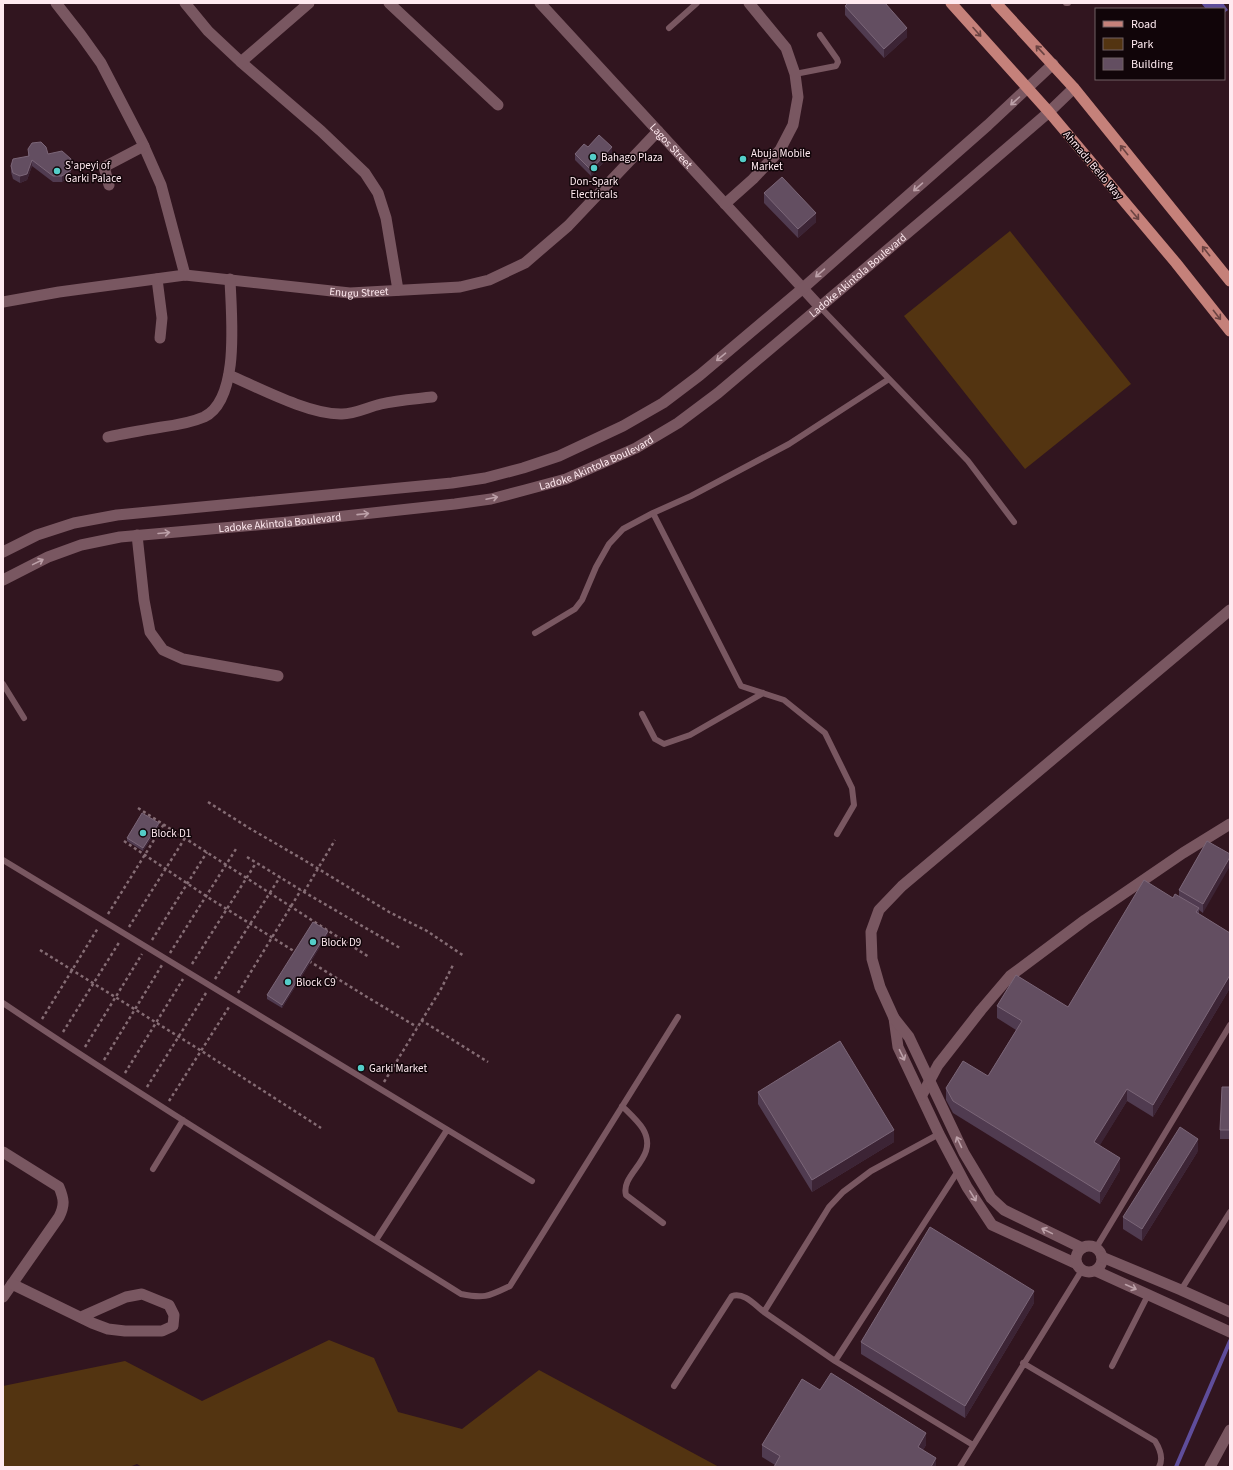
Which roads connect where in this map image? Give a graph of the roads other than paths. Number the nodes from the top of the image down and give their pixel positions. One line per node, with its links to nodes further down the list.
1 (56, 3): 20 (street)
2 (185, 3): 12 (street)
3 (309, 3): 12 (street)
4 (389, 3): 17 (street)
5 (540, 3): 19 (street, Lagos Street)
6 (697, 3): 10 (lane)
7 (749, 3): 14 (street)
8 (951, 3): 16 (main road, Ahmadu Bello Way, one-way to 16)
9 (996, 3): 13 (main road, one-way to 9)
10 (669, 28)
11 (820, 35): 14 (lane)
12 (241, 62): 28 (street)
13 (1053, 64): 15 (main road); 16 (street, Ladoke Akintola Boulevard)
14 (795, 74): 22 (street)
15 (1074, 88): 18 (street, Ladoke Akintola Boulevard); 26 (main road, one-way to 15)
16 (1029, 89): 18 (main road, Ahmadu Bello Way); 27 (street, Ladoke Akintola Boulevard, one-way to 27)
17 (498, 105)
18 (1049, 112): 30 (street, Ladoke Akintola Boulevard); 31 (main road, Ahmadu Bello Way, one-way to 31)
19 (658, 131): 22 (street, Lagos Street); 28 (street, Enugu Street)
20 (144, 146): 21 (street); 23 (street)
21 (109, 185)
22 (726, 204): 27 (street, Lagos Street)
23 (185, 275): 24 (street, Enugu Street); 25 (street, Enugu Street)
24 (157, 279): 29 (street, Enugu Street); 32 (street)
25 (230, 279): 28 (street, Enugu Street); 33 (street)
26 (1230, 281)
27 (802, 289): 30 (street, Lagos Street); 40 (street, Ladoke Akintola Boulevard, one-way to 40)
28 (398, 290)
29 (3, 302)
30 (820, 307): 34 (lane); 39 (street, Ladoke Akintola Boulevard, one-way to 30)
31 (1230, 332)
32 (160, 338)
33 (229, 375): 35 (street); 36 (street)
34 (889, 379): 37 (lane); 38 (lane)
35 (432, 397)
36 (108, 437)
37 (653, 513): 43 (lane); 46 (lane)
38 (1014, 522)
39 (138, 535): 41 (street, Ladoke Akintola Boulevard, one-way to 39); 44 (street)
40 (3, 552)
41 (3, 580)
42 (1230, 610): 54 (street)
43 (535, 632)
44 (278, 676)
45 (3, 684): 48 (lane)
46 (763, 693): 47 (lane); 50 (lane)
47 (642, 714)
48 (24, 718)
49 (1230, 824): 56 (street)
50 (837, 834)
51 (3, 860): 60 (lane)
52 (3, 1003): 59 (lane)
53 (678, 1017): 58 (lane)
54 (894, 1018): 56 (street); 57 (street, one-way to 57)
55 (1230, 1025): 70 (lane)
56 (930, 1081): 57 (street); 69 (street, one-way to 56)
57 (922, 1095): 61 (street)
58 (622, 1106): 67 (lane); 68 (lane)
59 (183, 1120): 63 (lane); 68 (lane)
60 (447, 1130): 65 (lane); 68 (lane)
61 (939, 1134): 64 (street); 77 (lane)
62 (3, 1152): 73 (street)
63 (153, 1169)
64 (958, 1171): 71 (street, one-way to 71); 81 (lane)
65 (532, 1181)
66 (1230, 1212): 74 (lane)
67 (663, 1223)
68 (376, 1240)
69 (1082, 1248): 70 (street); 71 (street)
70 (1099, 1253): 72 (street); 74 (street)
71 (1079, 1267): 72 (street); 82 (lane)
72 (1096, 1271): 75 (street, one-way to 75)
73 (12, 1284): 76 (street); 79 (street)
74 (1181, 1290): 78 (street)
75 (1148, 1295): 80 (street); 83 (lane)
76 (3, 1297)
77 (764, 1312): 81 (lane); 84 (lane)
78 (1230, 1312)
79 (81, 1317): 79 (street)
80 (1230, 1332)
81 (835, 1361): 86 (lane)
82 (1023, 1363): 86 (lane); 88 (lane)
83 (1112, 1366)
84 (674, 1386)
85 (1230, 1430): 89 (street)
86 (974, 1445): 87 (lane)
87 (960, 1467)
88 (1159, 1467)
89 (1210, 1467)

